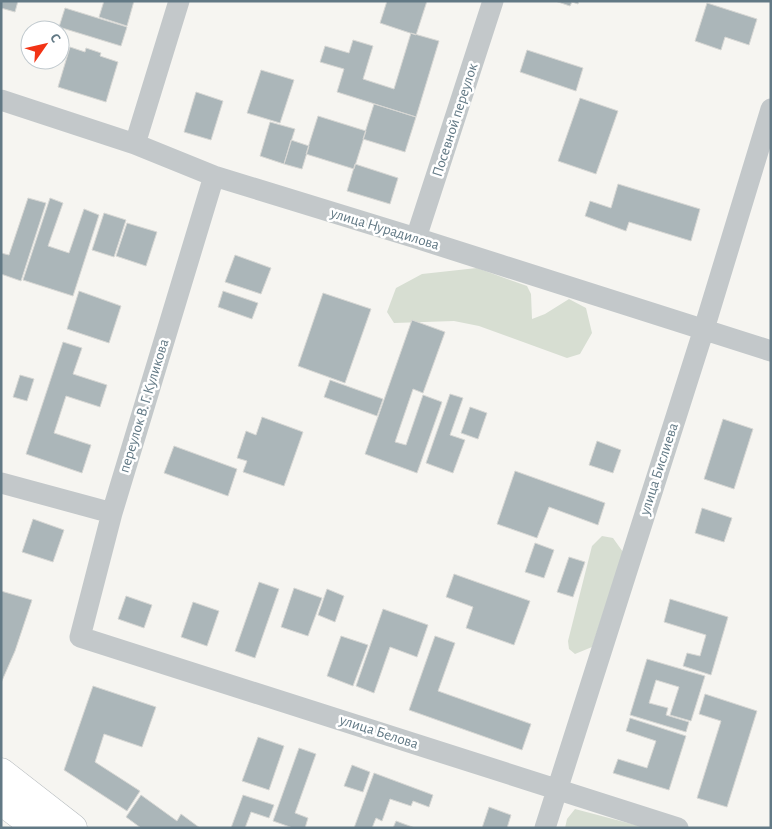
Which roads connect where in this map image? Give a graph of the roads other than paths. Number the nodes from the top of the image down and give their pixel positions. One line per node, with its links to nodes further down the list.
1 (179, 1): 5 (street)
2 (492, 1): 7 (street, Посевной переулок)
3 (1, 100): 5 (street, улица Нурадилова)
4 (771, 110): 8 (street, улица Бислиева)
5 (134, 144): 6 (street, улица Нурадилова)
6 (214, 176): 7 (street, улица Нурадилова); 11 (street, переулок В. Г. Куликова)
7 (416, 238): 8 (street, улица Нурадилова)
8 (704, 329): 9 (street, улица Нурадилова); 14 (street, улица Бислиева)
9 (771, 351)
10 (1, 482): 11 (street)
11 (112, 513): 12 (street, переулок В. Г. Куликова)
12 (80, 637): 14 (street, улица Белова)
13 (1, 772): 17 (main road)
14 (557, 789): 18 (street, улица Бислиева); 19 (street, улица Белова)
15 (1, 801): 16 (main road)
16 (36, 828)
17 (72, 828)
18 (545, 828)
19 (678, 828)

